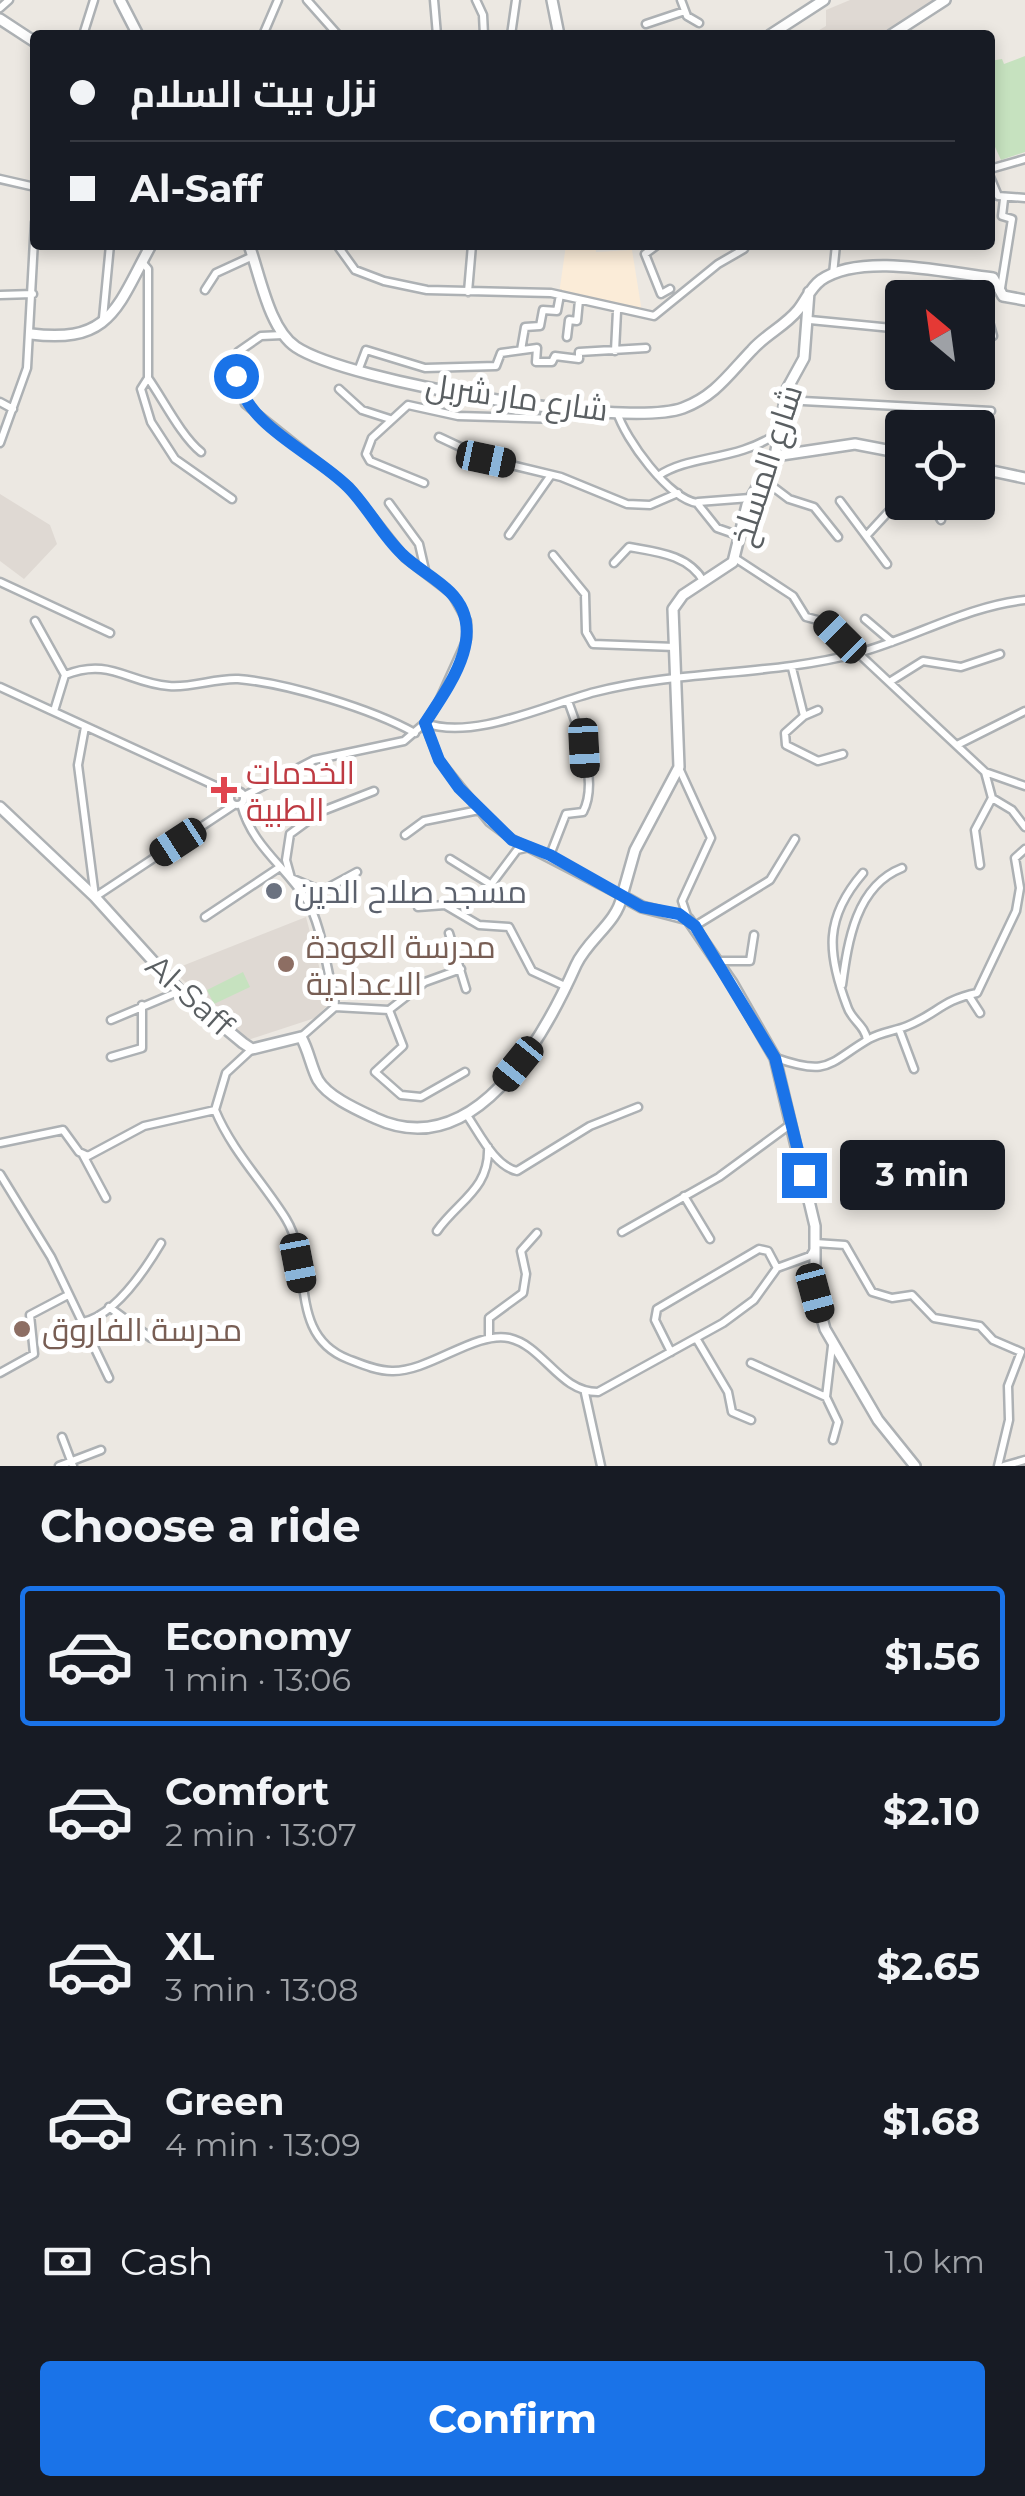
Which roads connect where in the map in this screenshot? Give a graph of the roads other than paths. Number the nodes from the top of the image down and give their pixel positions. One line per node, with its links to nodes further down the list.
1 (8, 0): 13 (street)
2 (94, 0): 18 (street)
3 (120, 0): 19 (street)
4 (278, 0): 20 (street)
5 (307, 0): 21 (street)
6 (434, 0): 22 (street)
7 (476, 0): 23 (street)
8 (516, 0): 24 (street)
9 (552, 0): 25 (street)
10 (681, 0): 14 (street)
11 (824, 0): 26 (street)
12 (945, 0): 27 (street)
13 (0, 8)
14 (685, 11): 16 (street); 17 (street)
15 (0, 19): 28 (street)
16 (699, 23)
17 (646, 24)
18 (85, 30)
19 (135, 30)
20 (264, 30)
21 (334, 30)
22 (436, 30)
23 (484, 30)
24 (512, 30)
25 (558, 30)
26 (778, 30)
27 (900, 30)
28 (30, 39)
29 (1025, 159): 30 (street)
30 (995, 168)
31 (0, 178): 32 (street)
32 (30, 186)
33 (995, 186): 35 (street)
34 (1025, 198): 35 (street)
35 (1004, 199): 47 (street)
36 (34, 250): 52 (street)
37 (110, 250): 60 (street)
38 (148, 250): 45 (street)
39 (251, 250): 49 (street); 59 (street)
40 (340, 250): 50 (street)
41 (472, 250): 50 (street)
42 (650, 250): 48 (street)
43 (739, 250): 57 (street)
44 (835, 250): 46 (street)
45 (142, 262): 60 (street); 70 (street)
46 (833, 274): 47 (street); 51 (street, شارع مار شربل)
47 (1002, 288): 56 (street)
48 (670, 289)
49 (205, 290)
50 (468, 292): 54 (street)
51 (809, 292): 58 (street, شارع المسلخ); 77 (street, شارع مار شربل)
52 (33, 294): 53 (street); 62 (street)
53 (0, 296)
54 (560, 296): 55 (street); 67 (street)
55 (579, 300): 57 (street); 65 (street)
56 (1025, 300)
57 (618, 311): 68 (street)
58 (810, 320): 61 (street); 72 (street, شارع المسلخ)
59 (276, 321): 63 (street); 64 (street)
60 (103, 323): 62 (street)
61 (885, 327)
62 (31, 334): 74 (street)
63 (262, 336): 64 (street); 106 (street)
64 (283, 336): 69 (street, شارع مار شربل)
65 (567, 337)
66 (646, 348): 68 (street)
67 (521, 350): 68 (street); 69 (street)
68 (615, 351)
69 (358, 373): 75 (street, شارع مار شربل)
70 (148, 378): 83 (street); 93 (street)
71 (340, 389): 78 (street)
72 (784, 400): 76 (street); 79 (street, شارع المسلخ)
73 (0, 402): 74 (street)
74 (13, 409): 81 (street)
75 (598, 410): 77 (street, شارع مار شربل); 78 (street)
76 (973, 410)
77 (616, 411): 87 (street)
78 (390, 418): 90 (street)
79 (778, 432): 84 (street, شارع المسلخ); 87 (street)
80 (439, 437): 86 (street)
81 (0, 443)
82 (885, 450): 84 (street)
83 (201, 452)
84 (775, 456): 89 (street, شارع المسلخ)
85 (995, 472): 88 (street)
86 (550, 474): 91 (street); 98 (street)
87 (658, 476): 91 (street)
88 (1025, 478)
89 (764, 480): 92 (street, شارع المسلخ); 101 (street)
90 (424, 483)
91 (678, 493): 95 (street)
92 (751, 498): 95 (street); 100 (street, شارع المسلخ)
93 (232, 499)
94 (840, 501): 99 (street)
95 (697, 502): 100 (street)
96 (389, 503): 106 (street)
97 (885, 516): 99 (street)
98 (509, 534)
99 (868, 534): 105 (street)
100 (737, 535): 103 (street, شارع المسلخ)
101 (838, 537)
102 (554, 555): 114 (street)
103 (735, 558): 108 (street, شارع المسلخ); 115 (street)
104 (614, 562): 108 (street)
105 (887, 564)
106 (425, 571): 127 (street)
107 (0, 582): 112 (street)
108 (704, 582): 114 (street, شارع المسلخ)
109 (1025, 600): 113 (street)
110 (865, 618): 113 (street)
111 (35, 621): 118 (street)
112 (110, 633)
113 (893, 643): 115 (street)
114 (675, 647): 119 (street, شارع المسلخ)
115 (856, 654): 117 (street); 120 (street)
116 (1000, 654): 120 (street)
117 (792, 668): 119 (street); 126 (street)
118 (65, 675): 125 (street); 129 (street)
119 (677, 677): 122 (street); 132 (street, شارع المسلخ)
120 (891, 681): 130 (street)
121 (0, 688): 125 (street)
122 (568, 702): 127 (street); 147 (street)
123 (818, 710): 126 (street)
124 (1025, 710): 130 (street)
125 (54, 711): 128 (street)
126 (804, 716): 131 (street)
127 (425, 723): 129 (street); 139 (street)
128 (85, 727): 137 (street); 158 (street)
129 (415, 732): 137 (street)
130 (959, 744): 133 (street)
131 (843, 754)
132 (678, 766): 157 (street, شارع المسلخ); 161 (street)
133 (985, 772): 134 (street); 136 (street)
134 (1025, 786)
135 (374, 791): 154 (street)
136 (992, 798): 140 (street); 149 (street)
137 (240, 802): 150 (street); 158 (street)
138 (0, 807): 158 (street, Al-Saff)
139 (479, 810): 141 (street); 143 (street)
140 (1025, 827)
141 (405, 835)
142 (795, 839): 161 (street)
143 (512, 840): 144 (street); 146 (street)
144 (530, 846): 146 (street); 147 (street)
145 (1025, 849): 170 (street)
146 (517, 850): 155 (street)
147 (550, 855): 157 (street)
148 (450, 860): 155 (street)
149 (980, 865)
150 (280, 868): 154 (street); 160 (street)
151 (902, 868): 166 (street)
152 (356, 872): 154 (street)
153 (863, 873): 166 (street)
154 (291, 878): 172 (street)
155 (493, 882): 156 (street)
156 (503, 892)
157 (622, 896): 161 (street); 167 (street)
158 (94, 897): 169 (street, Al-Saff)
159 (418, 907): 167 (street)
160 (204, 916)
161 (691, 922): 164 (street)
162 (449, 934): 165 (street)
163 (754, 935): 164 (street)
164 (718, 961): 181 (street)
165 (461, 969): 168 (street); 173 (street)
166 (842, 986): 178 (street)
167 (568, 987): 186 (street)
168 (466, 989)
169 (180, 991): 171 (street); 179 (street, Al-Saff)
170 (968, 994): 174 (street); 176 (street)
171 (142, 1004): 175 (street); 180 (street)
172 (335, 1007): 173 (street); 177 (street)
173 (389, 1010): 183 (street)
174 (980, 1013)
175 (111, 1020)
176 (900, 1029): 178 (street); 182 (street)
177 (301, 1037): 179 (street, Al-Saff); 186 (street)
178 (867, 1040): 181 (street)
179 (252, 1049): 185 (street)
180 (111, 1057)
181 (775, 1058): 187 (street)
182 (914, 1069)
183 (465, 1072)
184 (638, 1107): 189 (street)
185 (214, 1110): 190 (street); 209 (street)
186 (466, 1114): 189 (street)
187 (791, 1124): 192 (street); 199 (street)
188 (0, 1142): 190 (street)
189 (488, 1146): 194 (street)
190 (83, 1156): 193 (street)
191 (0, 1174): 203 (street)
192 (684, 1196): 196 (street); 197 (street)
193 (106, 1198)
194 (437, 1232)
195 (537, 1232): 209 (street)
196 (622, 1232)
197 (710, 1239)
198 (161, 1243): 204 (street)
199 (816, 1245): 200 (street); 202 (street); 229 (street)
200 (801, 1260): 201 (street); 202 (street)
201 (777, 1268): 210 (street); 212 (street)
202 (816, 1270): 211 (street)
203 (69, 1294): 206 (street); 214 (street)
204 (109, 1307): 205 (street); 208 (street)
205 (95, 1320): 206 (street); 207 (street)
206 (83, 1322): 207 (street)
207 (88, 1333): 215 (street)
208 (150, 1338)
209 (489, 1338): 216 (street)
210 (696, 1338): 212 (street); 220 (street)
211 (832, 1346): 218 (street); 228 (street)
212 (671, 1352): 217 (street)
213 (751, 1363): 218 (street)
214 (0, 1373)
215 (109, 1378)
216 (585, 1392): 217 (street); 219 (street)
217 (598, 1392): 219 (street)
218 (826, 1397): 222 (street)
219 (590, 1401): 227 (street)
220 (751, 1420)
221 (62, 1437): 225 (street)
222 (834, 1440)
223 (102, 1450): 225 (street)
224 (1025, 1459): 229 (street)
225 (72, 1464): 226 (street)
226 (58, 1466)
227 (602, 1466)
228 (915, 1466)
229 (1001, 1466)

